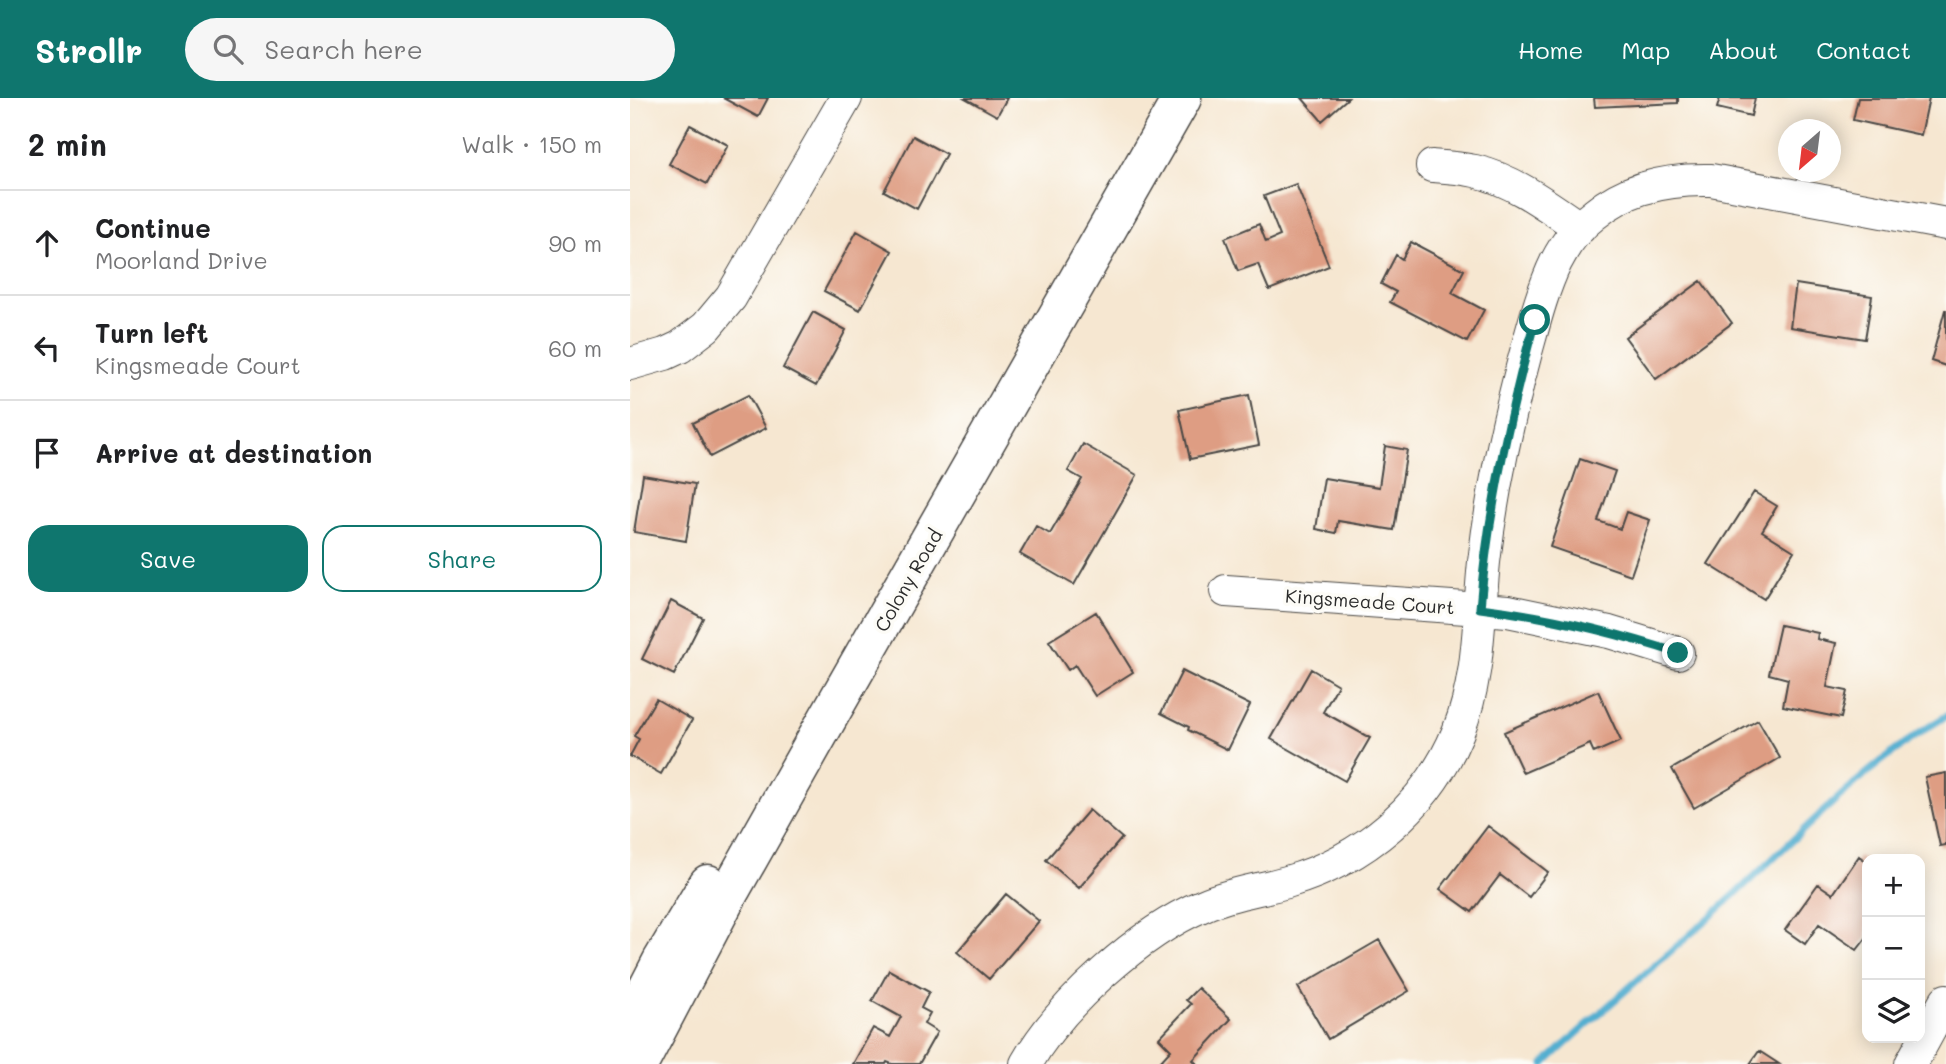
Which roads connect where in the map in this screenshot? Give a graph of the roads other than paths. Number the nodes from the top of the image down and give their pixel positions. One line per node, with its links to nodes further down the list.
1 (846, 98): 7 (street)
2 (1156, 98): 12 (main road, Colony Road)
3 (1182, 98): 13 (main road, Colony Road)
4 (1432, 166): 6 (street)
5 (1946, 224): 6 (street)
6 (1580, 228): 9 (street)
7 (630, 364)
8 (1226, 591): 9 (street, Kingsmeade Court)
9 (1480, 608): 10 (street, Kingsmeade Court); 14 (street)
10 (1678, 653)
11 (1946, 1000): 15 (street)
12 (630, 1023)
13 (639, 1064)
14 (1026, 1064)
15 (1911, 1064)

